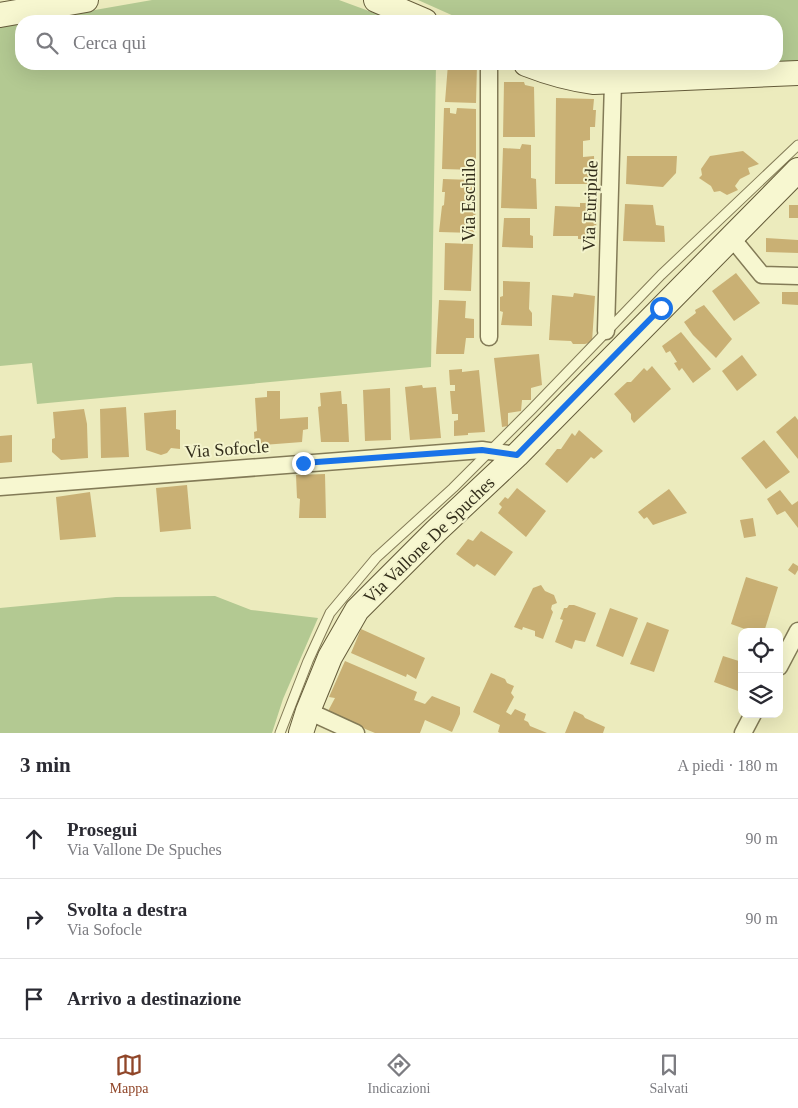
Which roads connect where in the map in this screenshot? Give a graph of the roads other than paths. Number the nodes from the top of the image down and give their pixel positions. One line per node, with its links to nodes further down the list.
1 (86, 0): 3 (street)
2 (376, 0): 4 (street)
3 (0, 15)
4 (412, 15)
5 (490, 70): 15 (street, Via Eschilo)
6 (543, 70): 8 (street)
7 (798, 73): 8 (street)
8 (613, 82): 14 (street, Via Euripide)
9 (798, 145): 14 (lane)
10 (798, 154): 11 (street, Via Vallone De Spuches)
11 (794, 177): 12 (street, Via Vallone De Spuches)
12 (731, 236): 13 (street); 17 (street, Via Vallone De Spuches)
13 (798, 276)
14 (606, 331): 16 (lane)
15 (489, 337)
16 (491, 451): 17 (street, Via Sofocle); 18 (street, Via Sofocle); 23 (lane)
17 (517, 455): 22 (street, Via Vallone De Spuches)
18 (0, 487)
19 (798, 631): 20 (street)
20 (783, 659)
21 (751, 718): 25 (street)
22 (304, 722): 24 (street)
23 (280, 733)
24 (356, 733)
25 (742, 733)

